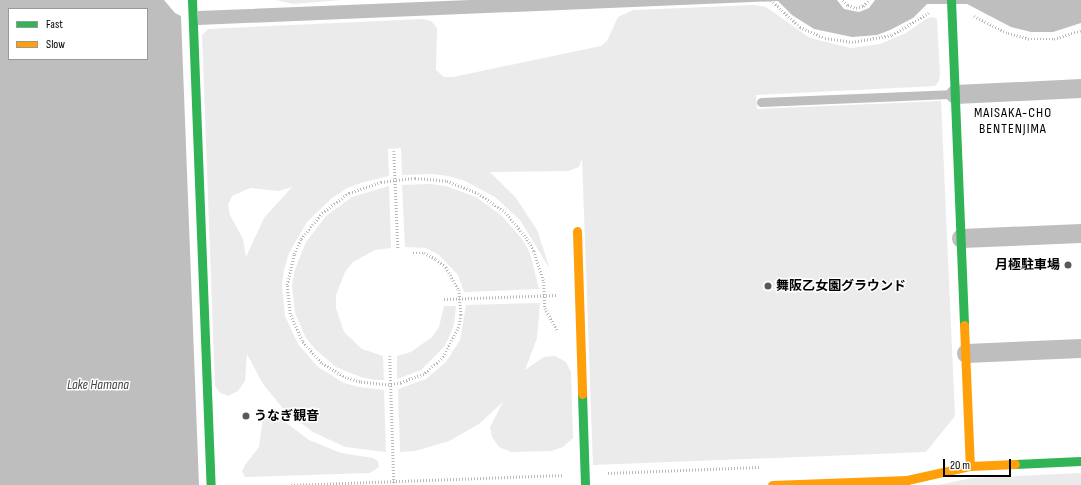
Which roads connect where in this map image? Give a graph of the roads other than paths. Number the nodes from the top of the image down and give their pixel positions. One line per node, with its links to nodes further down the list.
1 (192, 0): 13 (street)
2 (951, 3): 4 (street)
3 (1081, 88): 4 (street)
4 (955, 94): 5 (lane); 8 (street)
5 (761, 102)
6 (577, 231): 14 (street)
7 (1081, 233): 8 (street)
8 (961, 238): 10 (street)
9 (1081, 348): 10 (street)
10 (966, 353): 12 (street)
11 (1081, 462): 12 (street)
12 (970, 466): 15 (street)
13 (211, 485)
14 (585, 485)
15 (772, 485)

